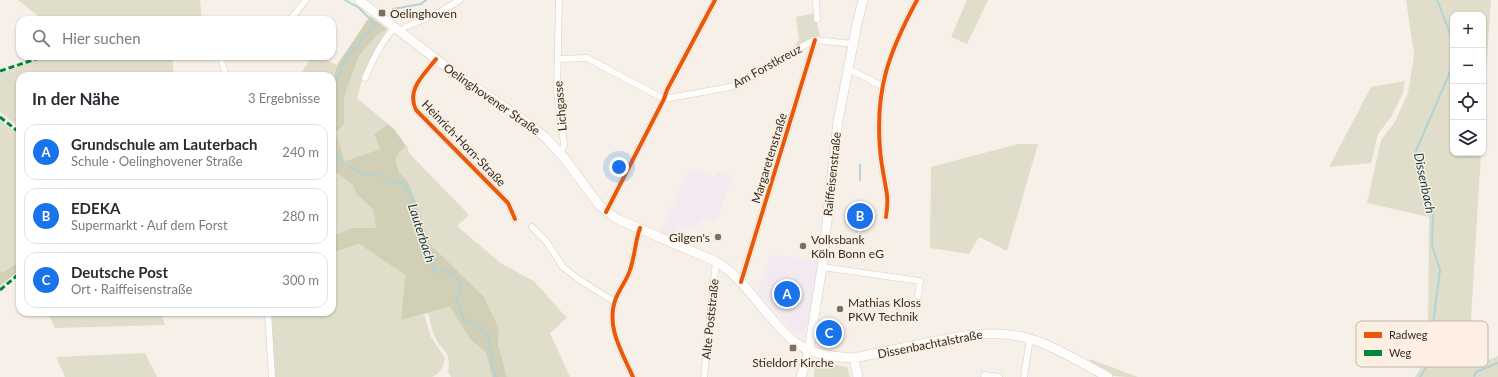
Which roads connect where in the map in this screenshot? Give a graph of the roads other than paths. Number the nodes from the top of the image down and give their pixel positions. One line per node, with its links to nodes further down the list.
1 (306, 0): 9 (street)
2 (460, 0): 11 (street)
3 (559, 0): 15 (street, Lichgasse)
4 (715, 0): 21 (street)
5 (816, 0): 10 (street)
6 (863, 0): 13 (main road, Raiffeisenstraße)
7 (917, 0): 20 (street)
8 (363, 1): 11 (main road, Oelinghovener Straße)
9 (293, 16)
10 (817, 19)
11 (398, 30): 14 (main road, Oelinghovener Straße); 19 (street)
12 (815, 40): 13 (street, Am Forstkreuz); 21 (street, Am Forstkreuz); 30 (street, Margaretenstraße)
13 (853, 44): 17 (main road, Raiffeisenstraße)
14 (436, 59): 22 (main road, Oelinghovener Straße); 25 (street, Heinrich-Horn-Straße)
15 (558, 59): 21 (street); 22 (street, Lichgasse)
16 (221, 60): 18 (street)
17 (848, 69): 20 (street); 29 (main road, Raiffeisenstraße)
18 (225, 72)
19 (365, 78)
20 (882, 86): 24 (street)
21 (664, 100): 23 (street)
22 (559, 152): 23 (main road, Oelinghovener Straße)
23 (606, 212): 27 (main road, Oelinghovener Straße)
24 (886, 217)
25 (515, 219)
26 (532, 227): 32 (street)
27 (640, 228): 28 (main road, Oelinghovener Straße); 32 (street)
28 (716, 261): 30 (main road, Oelinghovener Straße); 40 (street, Alte Poststraße)
29 (822, 267): 31 (street); 35 (main road, Raiffeisenstraße)
30 (741, 282): 35 (main road, Oelinghovener Straße)
31 (918, 296)
32 (615, 302): 39 (street)
33 (268, 316): 38 (street)
34 (1030, 338): 36 (main road, Dissenbachtalstraße); 44 (street); 45 (main road, Dissenbachtalstraße)
35 (809, 350): 36 (main road, Oelinghovener Straße); 41 (main road, Raiffeisenstraße)
36 (854, 358): 42 (main road)
37 (984, 375): 43 (street)
38 (272, 377)
39 (633, 377)
40 (704, 377)
41 (801, 377)
42 (858, 377)
43 (999, 377)
44 (1024, 377)
45 (1108, 377)

